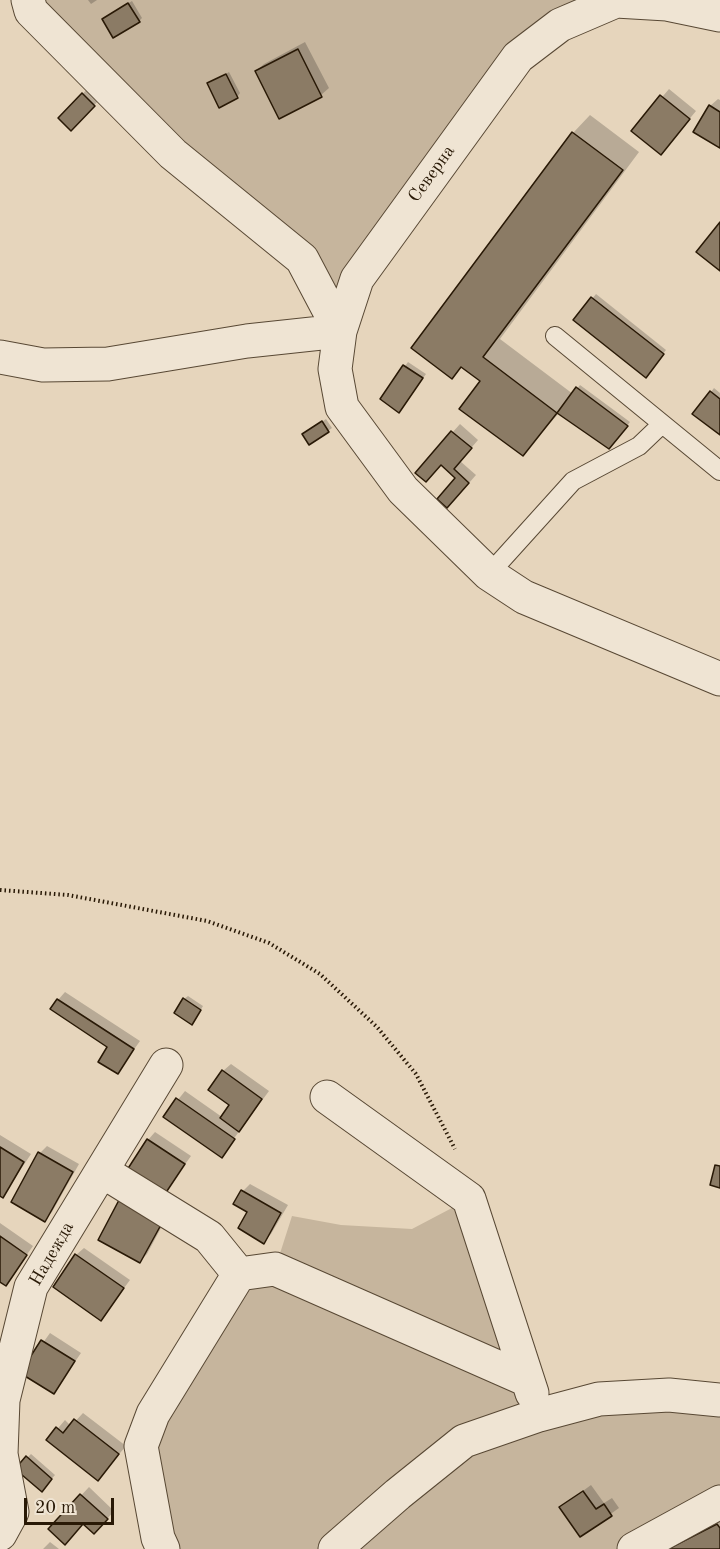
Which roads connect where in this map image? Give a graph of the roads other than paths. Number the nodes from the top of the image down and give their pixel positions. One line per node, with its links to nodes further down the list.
1 (28, 0): 4 (street)
2 (666, 2): 3 (street, Северна); 4 (street, Северна)
3 (720, 15)
4 (340, 331): 6 (street); 9 (street, Северна)
5 (555, 336): 7 (lane)
6 (0, 357)
7 (661, 425): 8 (lane); 9 (lane)
8 (720, 471)
9 (489, 574): 10 (street, Северна)
10 (720, 679)
11 (166, 1065): 13 (street, Надежда)
12 (327, 1097): 15 (street)
13 (102, 1171): 14 (street); 19 (street, Надежда)
14 (239, 1274): 15 (street); 20 (street)
15 (527, 1380): 17 (street)
16 (720, 1400): 17 (street)
17 (539, 1415): 21 (street)
18 (720, 1503): 22 (street)
19 (0, 1534)
20 (164, 1549)
21 (335, 1549)
22 (634, 1549)

